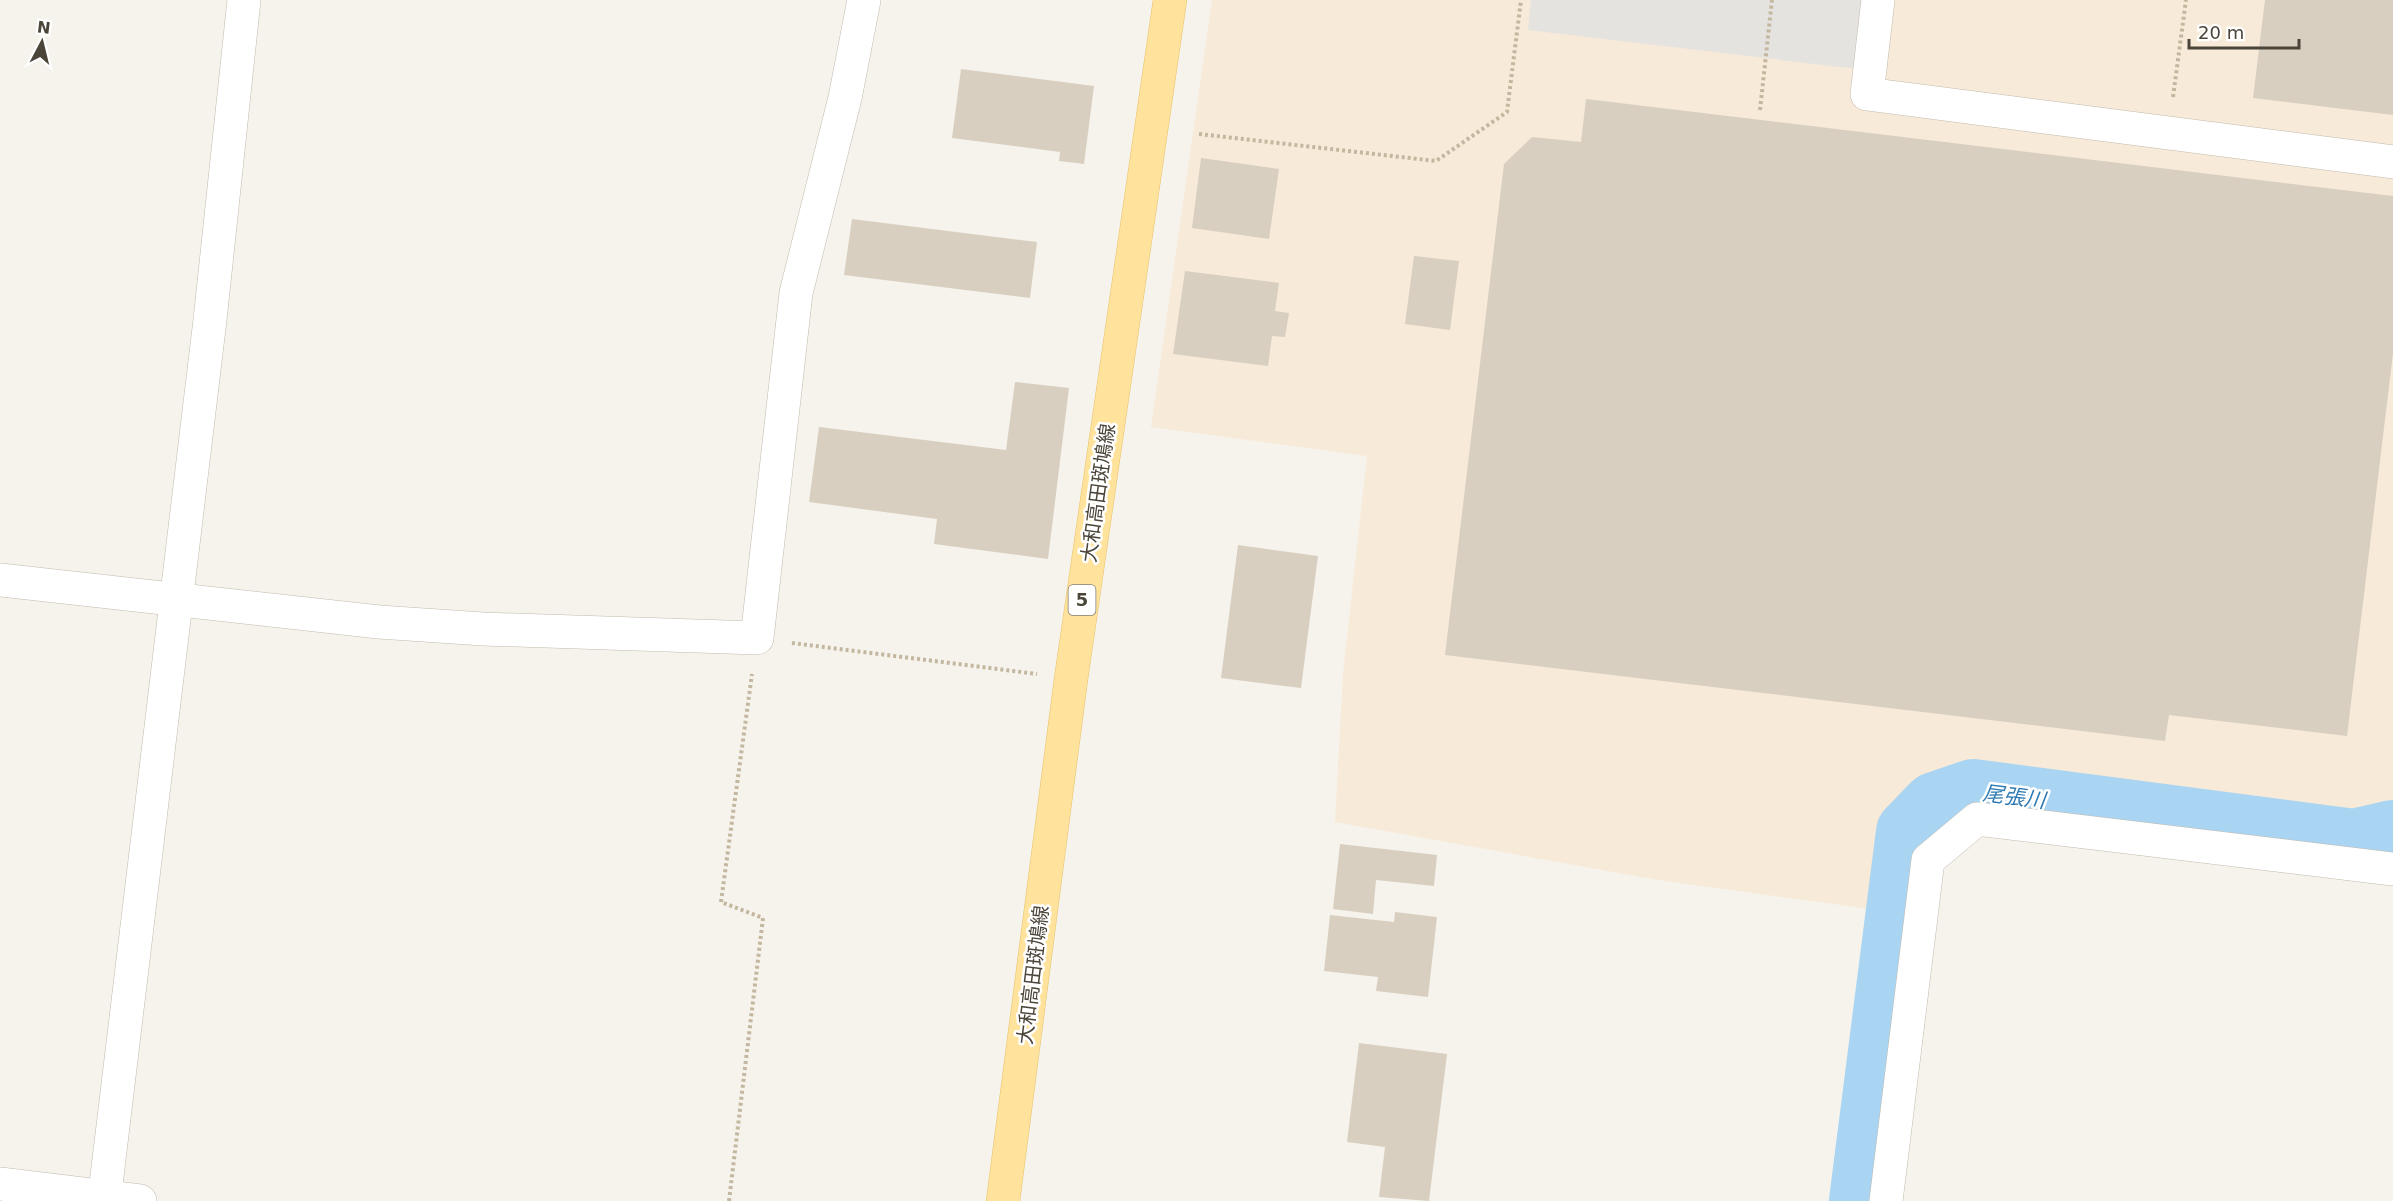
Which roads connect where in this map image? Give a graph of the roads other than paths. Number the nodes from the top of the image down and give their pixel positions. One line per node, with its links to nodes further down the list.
1 (244, 0): 7 (street)
2 (864, 0): 7 (street)
3 (1170, 0): 12 (main road, 大和高田斑鳩線 / 5)
4 (1878, 0): 5 (street)
5 (2393, 162)
6 (0, 580): 7 (street)
7 (176, 599): 10 (street)
8 (2393, 869): 13 (street)
9 (0, 1184): 10 (street)
10 (104, 1199): 11 (street)
11 (140, 1201)
12 (1003, 1201)
13 (1886, 1201)

